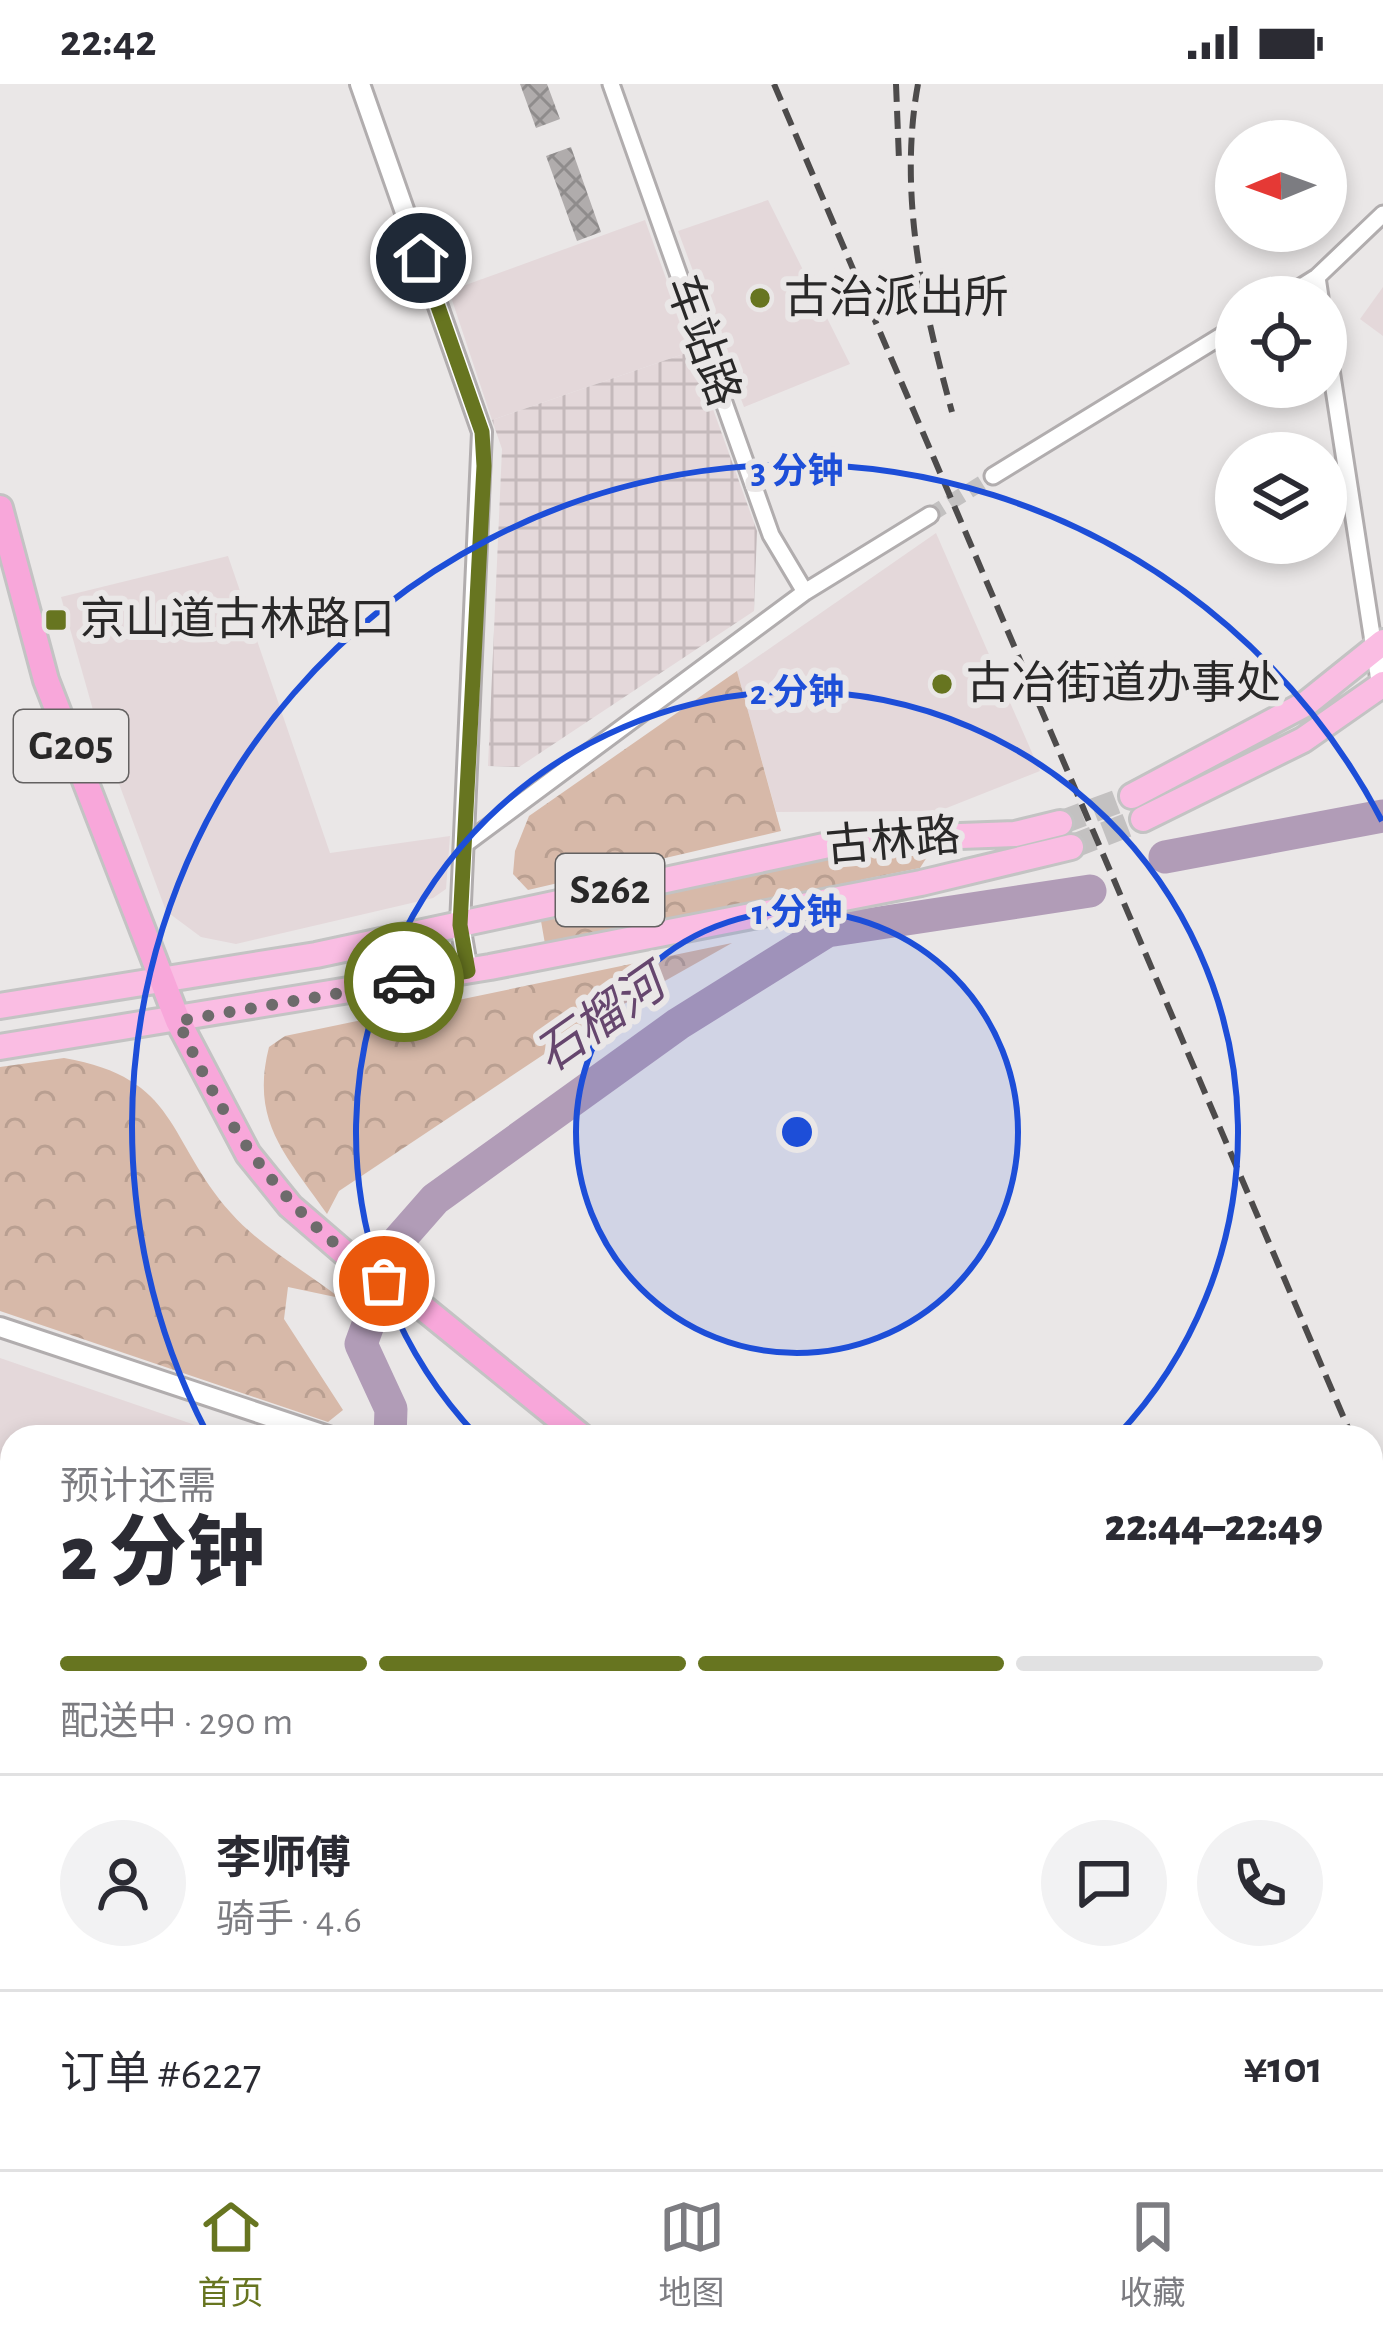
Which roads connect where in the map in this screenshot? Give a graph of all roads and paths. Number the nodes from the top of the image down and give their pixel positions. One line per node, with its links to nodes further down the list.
1 (360, 84): 14 (street)
2 (611, 84): 10 (street, 车站路)
3 (1383, 214): 4 (street)
4 (1318, 276)
5 (1215, 340): 7 (street)
6 (1338, 408): 11 (street)
7 (993, 476)
8 (0, 508): 18 (highway, G205)
9 (930, 515): 10 (street)
10 (805, 592): 14 (street)
11 (1379, 647): 12 (street); 12 (main road)
12 (1382, 685)
13 (1060, 823): 16 (main road, 古林路 / S262)
14 (464, 845): 16 (street)
15 (1071, 847): 17 (main road, 古林路 / S262)
16 (460, 925): 17 (street); 18 (main road, 古林路 / S262)
17 (468, 971): 20 (main road, 古林路 / S262)
18 (161, 979): 19 (main road, S262); 20 (highway, G205)
19 (0, 1006)
20 (178, 1021): 21 (main road, S262); 26 (highway, G205)
21 (0, 1047)
22 (0, 1327): 23 (street)
23 (253, 1412): 24 (street); 25 (street)
24 (257, 1425)
25 (294, 1425)
26 (567, 1425)

